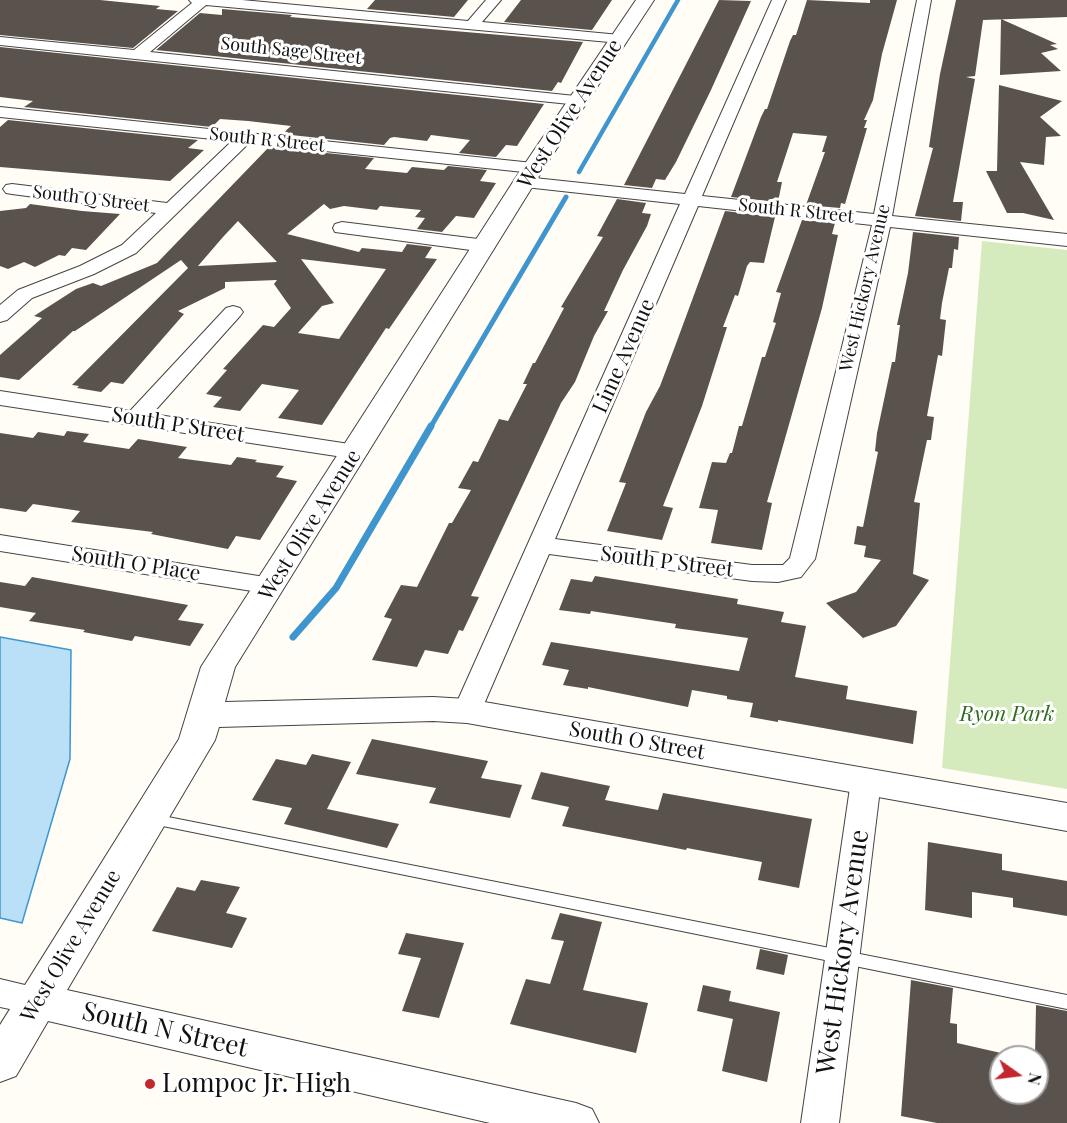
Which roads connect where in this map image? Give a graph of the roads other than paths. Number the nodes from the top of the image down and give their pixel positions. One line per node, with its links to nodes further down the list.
1 (196, 0): 2 (street)
2 (203, 0): 8 (street); 12 (street)
3 (351, 0): 8 (street)
4 (494, 0): 9 (street)
5 (645, 0): 10 (street, West Olive Avenue)
6 (779, 0): 18 (street, Lime Avenue)
7 (924, 0): 20 (street, West Hickory Avenue)
8 (338, 12): 9 (street)
9 (472, 25): 10 (street)
10 (620, 39): 13 (street, West Olive Avenue)
11 (0, 41): 12 (street, South Sage Street)
12 (137, 54): 13 (street, South Sage Street)
13 (579, 100): 16 (street, West Olive Avenue)
14 (0, 112): 15 (street, South R Street)
15 (246, 137): 16 (street, South R Street); 19 (street)
16 (529, 175): 18 (street, South R Street); 23 (street, West Olive Avenue)
17 (12, 189): 19 (street, South Q Street)
18 (692, 201): 20 (street, South R Street); 32 (street, Lime Avenue)
19 (171, 210): 25 (street)
20 (882, 220): 22 (street, South R Street); 33 (street, West Hickory Avenue)
21 (342, 228): 23 (street)
22 (1067, 240)
23 (486, 246): 30 (street, West Olive Avenue)
24 (0, 287): 25 (street)
25 (25, 294): 27 (street)
26 (233, 312): 29 (street)
27 (0, 316)
28 (0, 398): 29 (street, South P Street)
29 (136, 418): 30 (street, South P Street)
30 (356, 452): 34 (street, West Olive Avenue)
31 (0, 543): 34 (street, South O Place)
32 (541, 545): 33 (street, South P Street); 35 (street, Lime Avenue)
33 (792, 571)
34 (271, 586): 36 (street, West Olive Avenue)
35 (467, 711): 36 (street, South O Street); 37 (street, South O Street)
36 (204, 715): 39 (street, West Olive Avenue)
37 (866, 781): 38 (street, South O Street); 40 (street, West Hickory Avenue)
38 (1067, 817)
39 (149, 818): 40 (lane); 41 (street, West Olive Avenue)
40 (842, 958): 42 (lane); 45 (street, West Hickory Avenue)
41 (19, 997): 43 (street, West Olive Avenue); 44 (street, South N Street)
42 (1067, 1002)
43 (0, 1063)
44 (576, 1123)
45 (820, 1123)

